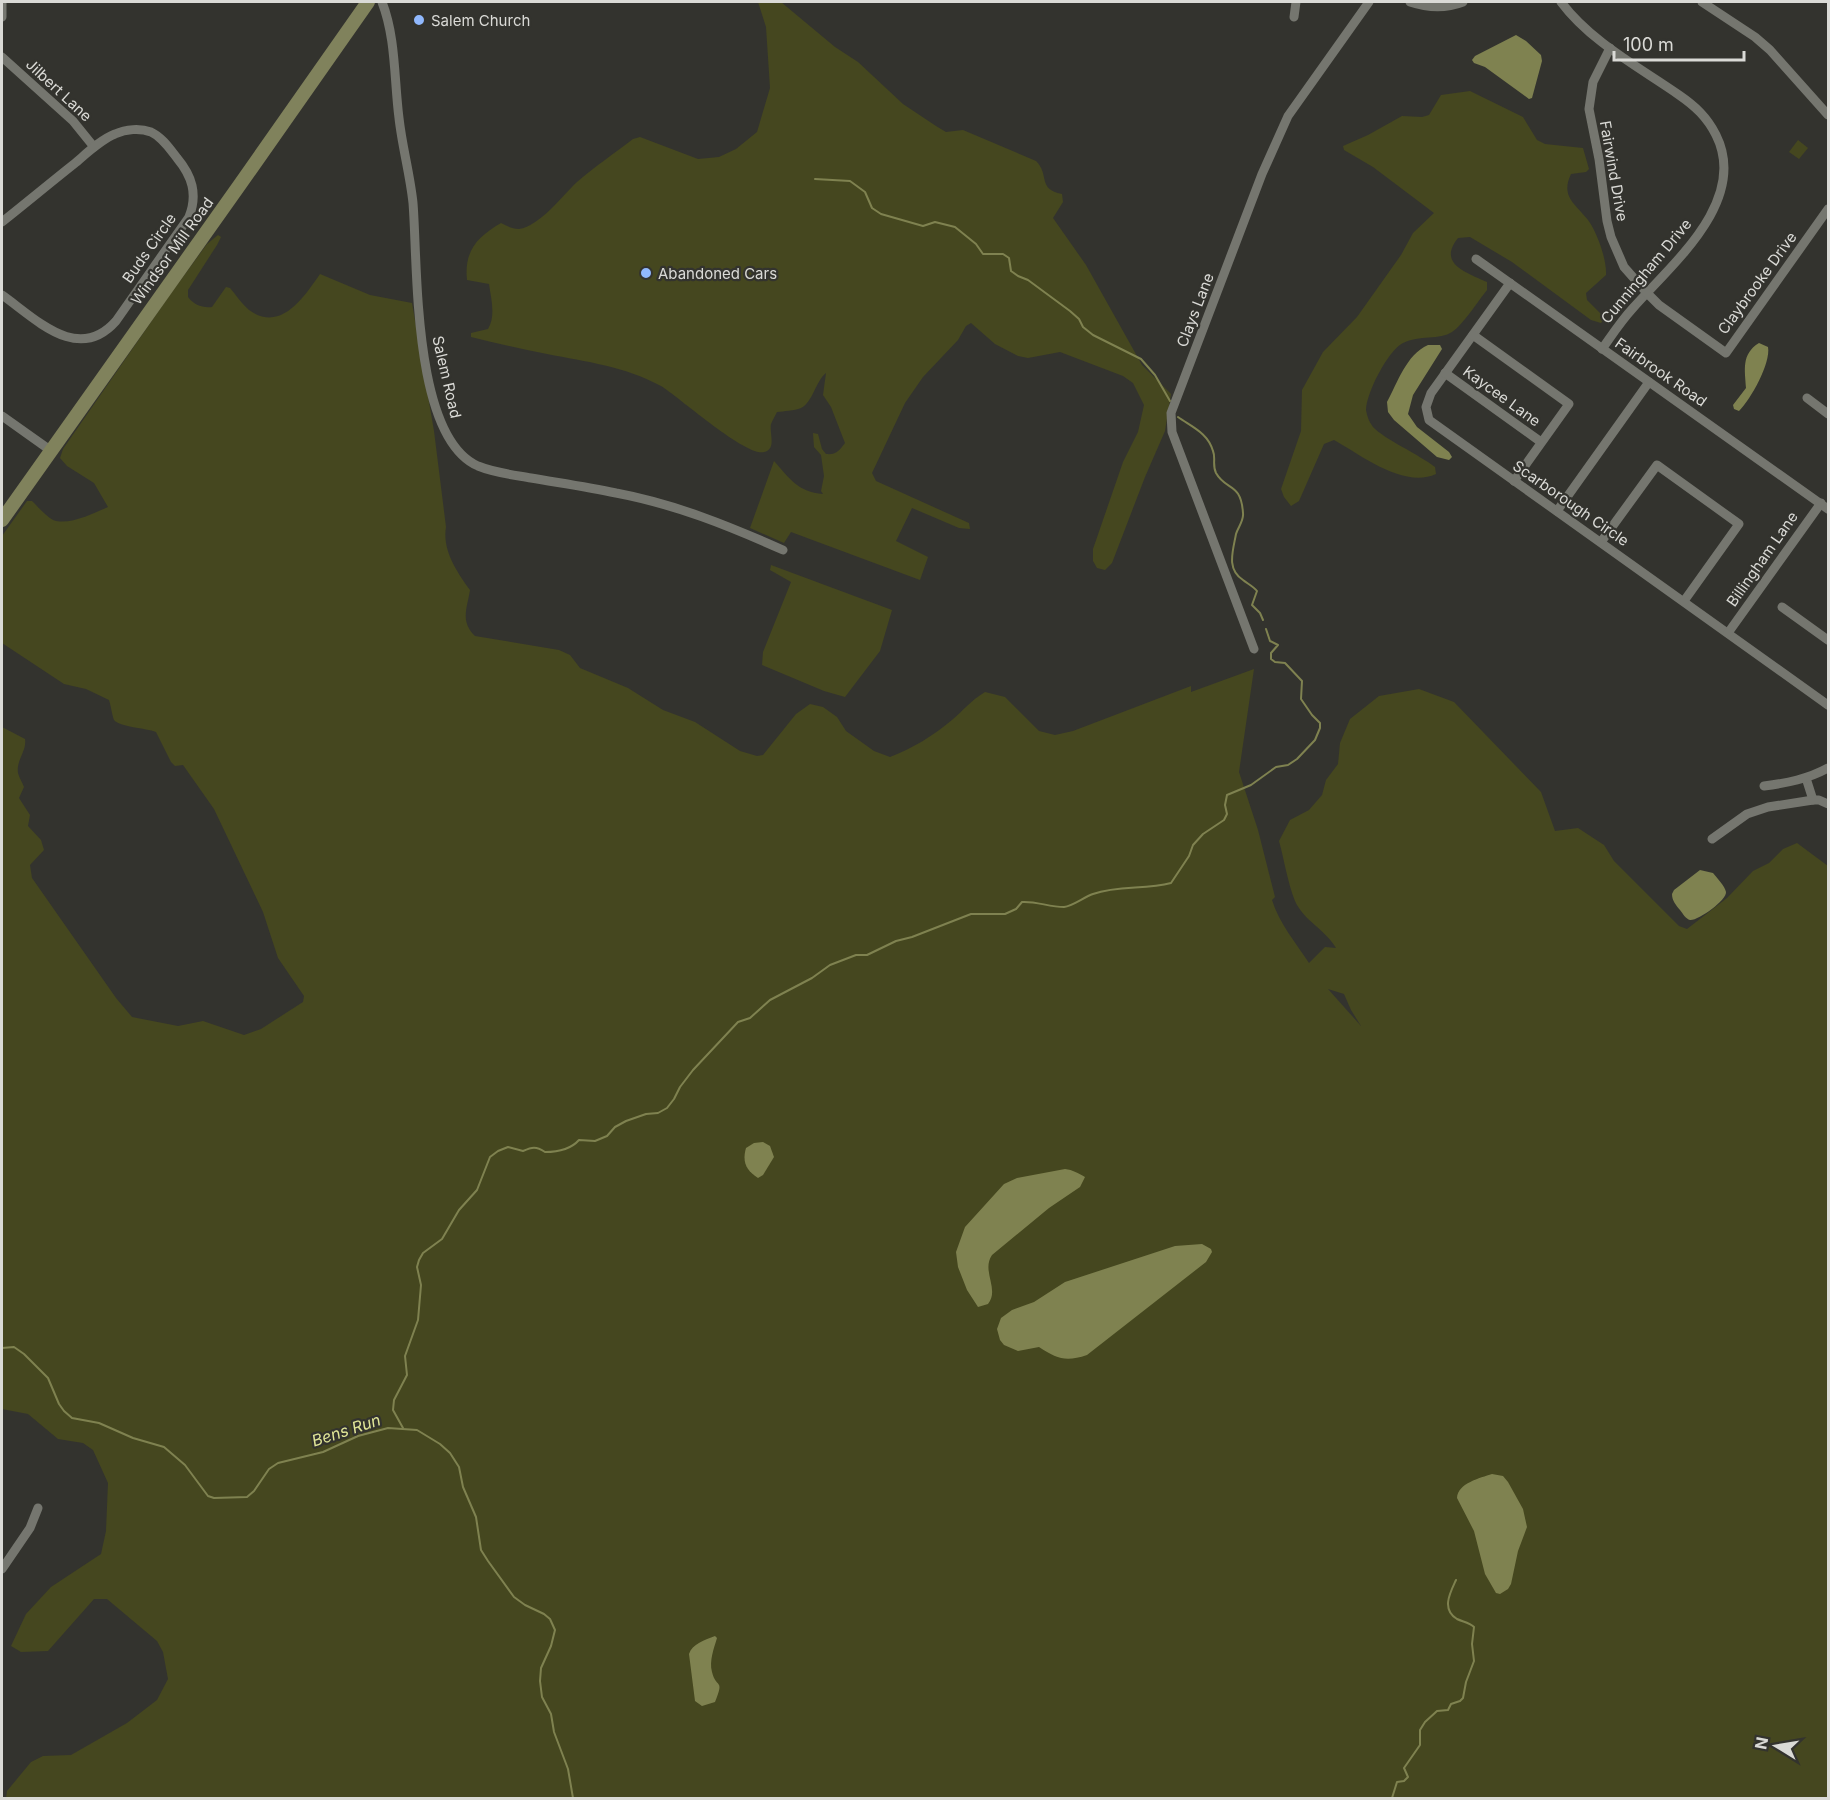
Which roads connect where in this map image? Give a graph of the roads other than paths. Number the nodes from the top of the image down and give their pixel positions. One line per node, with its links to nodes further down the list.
1 (2, 2): 10 (street)
2 (368, 2): 30 (main road, Windsor Mill Road)
3 (382, 2): 36 (street, Salem Road)
4 (1296, 2): 11 (street)
5 (1369, 2): 41 (street, Clays Lane)
6 (1410, 2): 7 (street)
7 (1463, 2)
8 (1561, 2): 12 (street, Cunningham Drive)
9 (1702, 2): 14 (street)
10 (2, 16)
11 (1294, 17)
12 (1610, 48): 20 (street, Fairwind Drive); 20 (street, Cunningham Drive)
13 (2, 57): 15 (street, Jilbert Lane)
14 (1828, 115)
15 (94, 147): 17 (street, Buds Circle); 21 (street, Buds Circle)
16 (1828, 209): 20 (street, Claybrooke Drive)
17 (2, 222)
18 (1476, 259): 19 (street, Fairbrook Road)
19 (1510, 283): 22 (street, Scarborough Circle); 23 (street, Fairbrook Road)
20 (1647, 293): 23 (street, Cunningham Drive)
21 (2, 295)
22 (1473, 335): 24 (street, Scarborough Circle); 29 (street)
23 (1602, 349): 25 (street, Fairbrook Road)
24 (1445, 373): 29 (street, Kaycee Lane); 31 (street, Scarborough Circle)
25 (1649, 382): 32 (street, Fairbrook Road); 33 (street)
26 (1807, 398): 27 (street)
27 (1828, 414)
28 (2, 416): 30 (street)
29 (1541, 442): 31 (street)
30 (50, 450): 34 (main road, Windsor Mill Road)
31 (1514, 481): 33 (street, Scarborough Circle)
32 (1825, 506): 39 (street, Billingham Lane)
33 (1557, 512): 35 (street, Scarborough Circle)
34 (2, 519)
35 (1601, 542): 37 (street, Scarborough Circle); 37 (street)
36 (783, 550)
37 (1684, 601): 39 (street, Scarborough Circle)
38 (1782, 607): 40 (street)
39 (1728, 633): 42 (street, Scarborough Circle)
40 (1828, 640)
41 (1254, 649)
42 (1828, 705)
43 (1828, 768): 44 (street)
44 (1806, 778): 45 (street); 46 (street)
45 (1764, 786)
46 (1813, 800): 47 (street); 48 (street)
47 (1828, 804)
48 (1712, 839)
49 (38, 1508): 50 (street)
50 (2, 1569)

